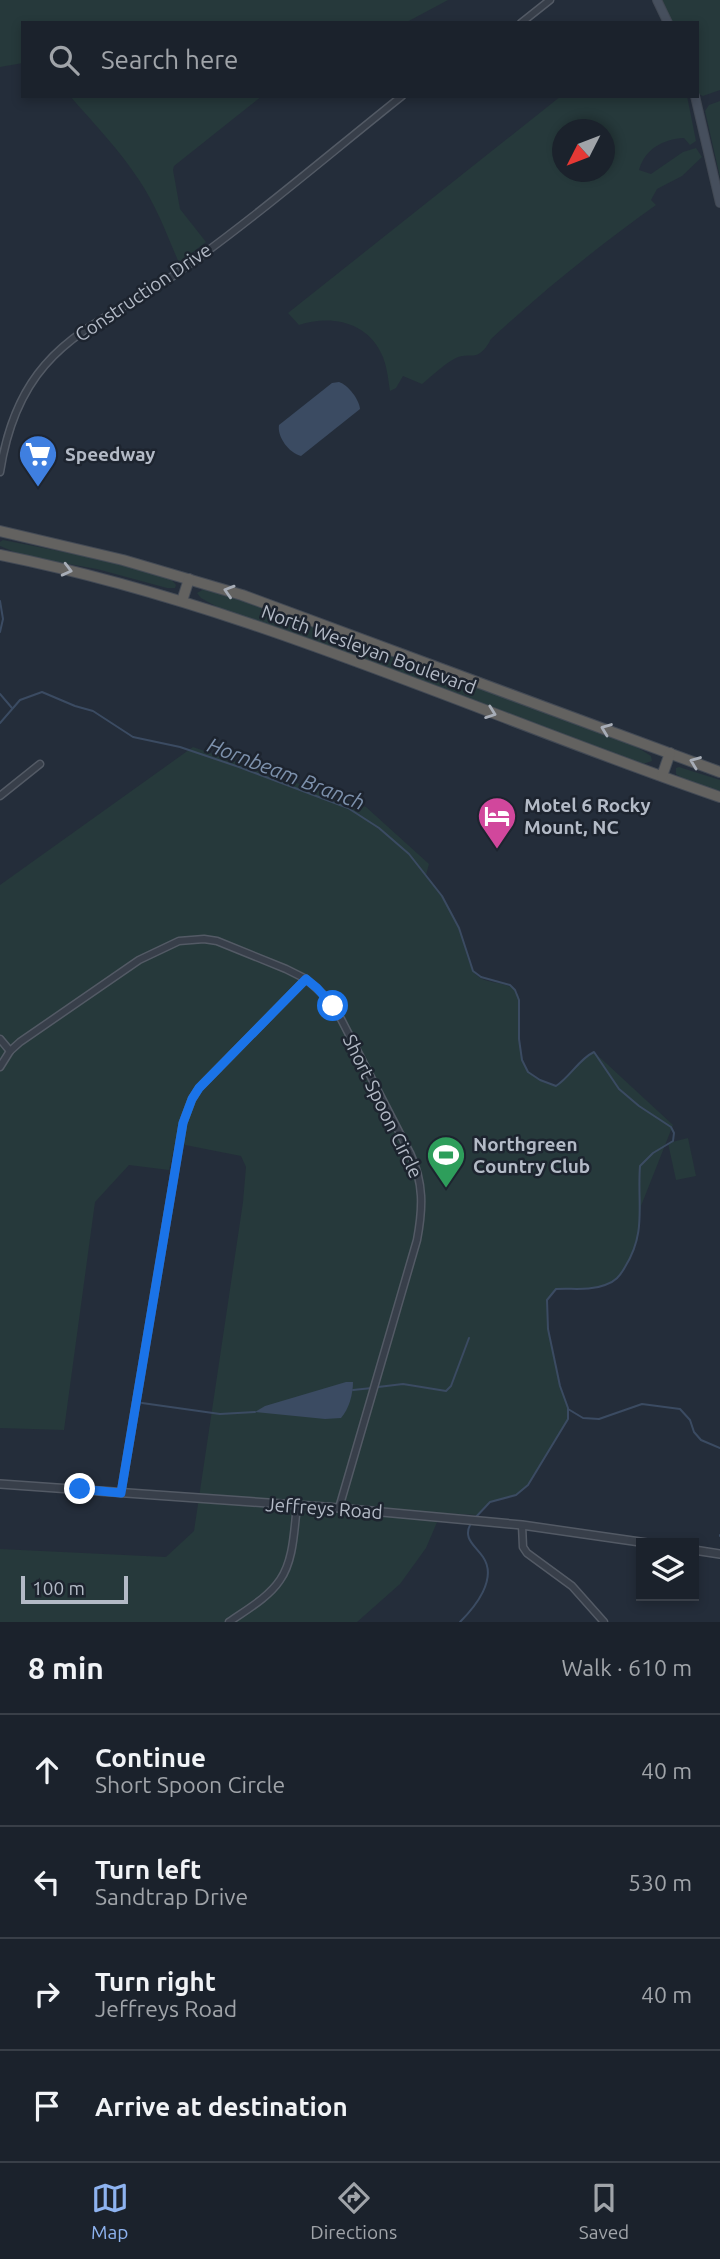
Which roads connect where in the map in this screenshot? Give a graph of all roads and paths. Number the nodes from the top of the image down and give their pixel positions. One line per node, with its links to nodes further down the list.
1 (550, 0): 3 (street)
2 (657, 0): 4 (main road)
3 (524, 21)
4 (667, 21)
5 (399, 98): 8 (street, Construction Drive)
6 (695, 98): 7 (main road)
7 (720, 203)
8 (0, 472)
9 (0, 531): 11 (highway, North Wesleyan Boulevard)
10 (0, 555): 12 (highway, North Wesleyan Boulevard, one-way to 12)
11 (189, 579): 12 (highway); 13 (highway, North Wesleyan Boulevard, one-way to 11)
12 (182, 601): 16 (highway, North Wesleyan Boulevard, one-way to 16)
13 (670, 753): 15 (highway, North Wesleyan Boulevard, one-way to 13); 16 (highway)
14 (40, 764): 17 (street)
15 (720, 772)
16 (662, 776): 18 (highway, North Wesleyan Boulevard)
17 (0, 796)
18 (720, 797)
19 (306, 979): 21 (street, Short Spoon Circle); 24 (street); 26 (street, Short Spoon Circle)
20 (0, 1039): 21 (street)
21 (10, 1051): 22 (street, Short Spoon Circle)
22 (0, 1067)
23 (0, 1484): 24 (street, Jeffreys Road)
24 (121, 1493): 25 (street, Jeffreys Road)
25 (297, 1506): 26 (street, Jeffreys Road); 31 (street)
26 (339, 1508): 27 (street, Jeffreys Road)
27 (522, 1525): 28 (street, Jeffreys Road); 32 (street)
28 (636, 1541)
29 (699, 1551): 30 (street)
30 (720, 1553)
31 (229, 1622)
32 (604, 1622)

